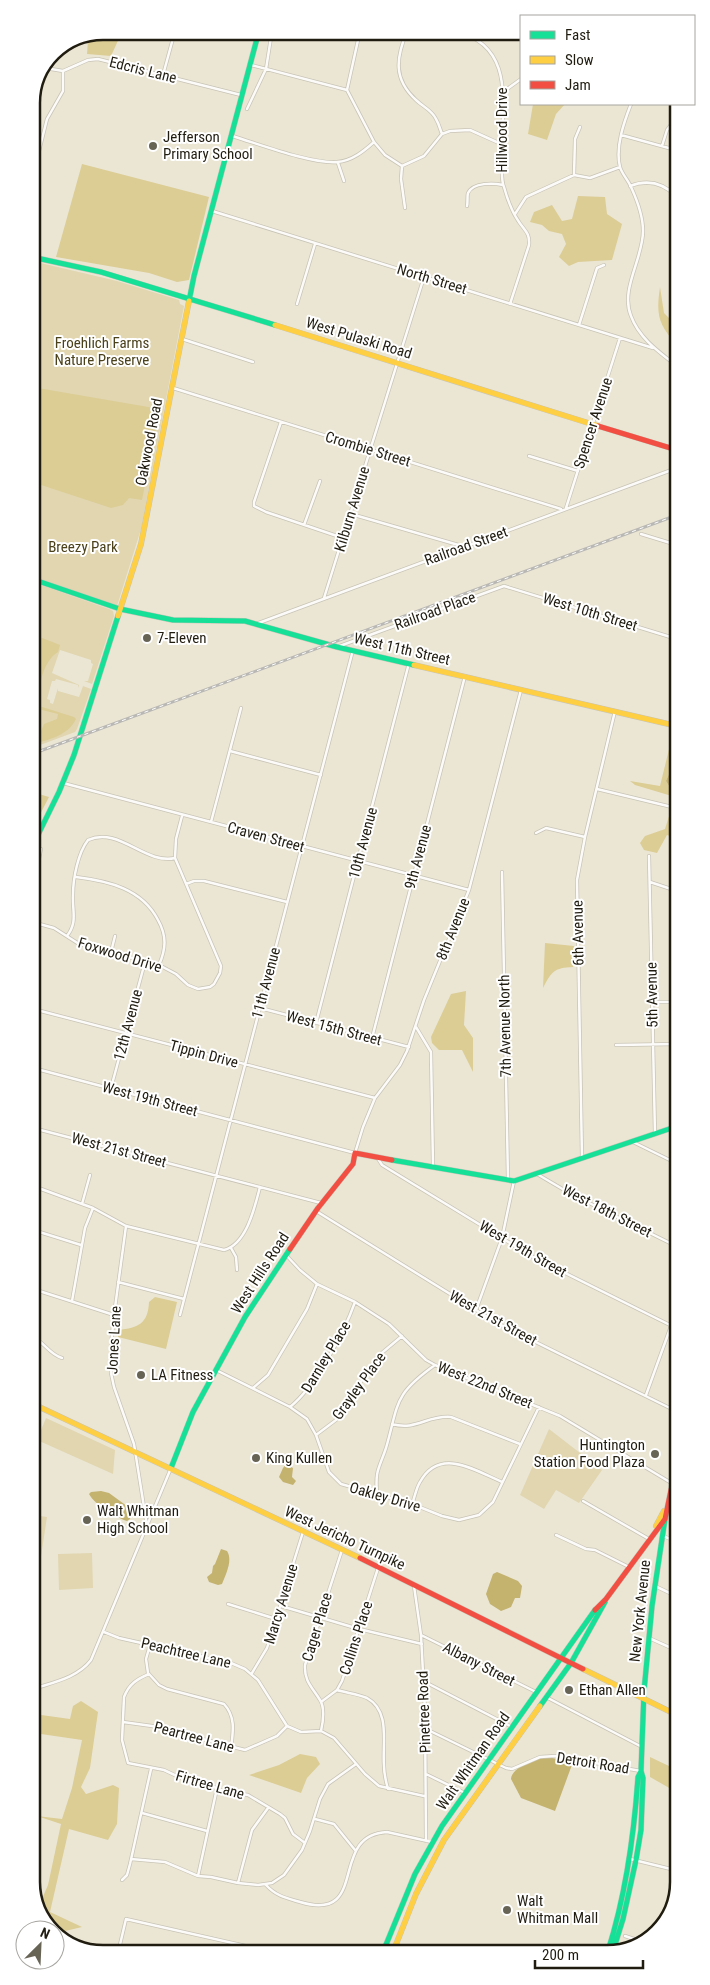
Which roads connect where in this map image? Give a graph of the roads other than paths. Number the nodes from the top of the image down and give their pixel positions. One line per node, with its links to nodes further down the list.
1 (173, 40): 11 (street)
2 (256, 40): 7 (main road, Oakwood Road)
3 (271, 40): 9 (street)
4 (358, 40): 13 (street)
5 (404, 40): 20 (street)
6 (477, 40): 14 (street, Hillwood Drive)
7 (249, 65): 9 (street); 15 (main road, Oakwood Road)
8 (50, 69): 10 (street)
9 (266, 70): 13 (street); 17 (street)
10 (63, 71): 11 (street, Edcris Lane); 26 (street)
11 (163, 75): 15 (street, Edcris Lane)
12 (520, 80): 14 (street)
13 (348, 90): 23 (street)
14 (503, 92): 24 (street, Hillwood Drive)
15 (241, 95): 22 (main road, Oakwood Road)
16 (632, 105): 21 (street)
17 (247, 109)
18 (670, 126): 25 (street)
19 (580, 128): 31 (street)
20 (442, 134): 24 (street); 29 (street)
21 (621, 135): 25 (street); 30 (street)
22 (230, 136): 28 (street); 38 (main road, Oakwood Road)
23 (374, 142): 28 (street); 29 (street)
24 (501, 144): 33 (street, Hillwood Drive)
25 (662, 146): 27 (street)
26 (40, 147)
27 (670, 148)
28 (338, 162): 32 (street)
29 (402, 166): 37 (street)
30 (620, 167): 31 (street); 34 (street)
31 (574, 175): 39 (street)
32 (344, 180)
33 (503, 185): 36 (street); 39 (street, Hillwood Drive)
34 (630, 186): 35 (street); 50 (street)
35 (670, 191)
36 (467, 206)
37 (405, 208)
38 (212, 211): 40 (street, North Street); 44 (main road, Oakwood Road)
39 (515, 214): 46 (street, Hillwood Drive)
40 (315, 244): 43 (street, North Street); 45 (street)
41 (40, 259): 44 (main road, West Pulaski Road)
42 (604, 265): 47 (street)
43 (424, 277): 46 (street, North Street); 53 (street, Kilburn Avenue)
44 (189, 299): 49 (main road, Oakwood Road); 53 (main road, West Pulaski Road)
45 (296, 304)
46 (510, 304): 47 (street, North Street)
47 (579, 325): 48 (street, North Street)
48 (620, 338): 50 (street, North Street); 56 (street, Spencer Avenue)
49 (182, 340): 52 (street); 54 (main road, Oakwood Road)
50 (653, 348): 51 (street)
51 (670, 361)
52 (253, 362)
53 (397, 363): 56 (main road, West Pulaski Road); 58 (street, Kilburn Avenue)
54 (172, 388): 55 (street, Crombie Street); 73 (main road, Oakwood Road)
55 (281, 422): 58 (street, Crombie Street); 65 (street)
56 (593, 424): 57 (main road, West Pulaski Road); 60 (street, Spencer Avenue)
57 (670, 448)
58 (370, 450): 63 (street, Crombie Street); 64 (street, Kilburn Avenue)
59 (529, 456): 60 (street)
60 (578, 471): 63 (street, Spencer Avenue)
61 (670, 471): 63 (street, Railroad Street)
62 (320, 481): 65 (street)
63 (565, 509): 69 (street, Railroad Street)
64 (351, 514): 67 (street, Kilburn Avenue); 69 (street)
65 (304, 525): 67 (street)
66 (641, 534): 68 (street)
67 (343, 538): 72 (street, Kilburn Avenue)
68 (670, 543)
69 (463, 547): 72 (street, Railroad Street)
70 (40, 582): 73 (main road, West 11th Street)
71 (504, 586): 75 (street, West 10th Street); 76 (street, Railroad Place)
72 (324, 598): 74 (street, Railroad Street)
73 (120, 609): 74 (main road, West 11th Street); 86 (main road, Oakwood Road)
74 (256, 624): 76 (main road, West 11th Street)
75 (670, 637)
76 (337, 647): 77 (main road, West 11th Street)
77 (353, 650): 78 (main road, West 11th Street); 85 (street, 11th Avenue)
78 (409, 663): 79 (main road, West 11th Street); 97 (street, 10th Avenue)
79 (465, 676): 80 (main road, West 11th Street); 99 (street, 9th Avenue)
80 (521, 690): 82 (main road, West 11th Street); 104 (street, 8th Avenue)
81 (241, 708): 84 (street)
82 (616, 711): 83 (main road, West 11th Street); 87 (street, 6th Avenue)
83 (670, 724)
84 (230, 751): 85 (street); 90 (street)
85 (321, 775): 94 (street, 11th Avenue)
86 (63, 783): 89 (street, Craven Street); 91 (main road, Oakwood Road)
87 (597, 789): 88 (street); 93 (street, 6th Avenue)
88 (670, 807)
89 (182, 816): 90 (street, Craven Street); 96 (street)
90 (211, 822): 94 (street, Craven Street)
91 (40, 830)
92 (536, 833): 93 (street)
93 (585, 838): 135 (street, 6th Avenue)
94 (302, 847): 97 (street, Craven Street); 105 (street, 11th Avenue)
95 (649, 856): 101 (street, 5th Avenue)
96 (175, 858): 100 (street); 102 (street)
97 (357, 861): 99 (street, Craven Street); 116 (street, 10th Avenue)
98 (502, 872): 141 (street, 7th Avenue North)
99 (413, 876): 104 (street, Craven Street); 119 (street, 9th Avenue)
100 (76, 877): 107 (street); 111 (street)
101 (650, 882): 103 (street); 112 (street, 5th Avenue)
102 (186, 884): 105 (street); 111 (street, Foxwood Drive)
103 (670, 889)
104 (469, 890): 117 (street, 8th Avenue)
105 (287, 902): 114 (street, 11th Avenue)
106 (40, 924): 107 (street, Foxwood Drive)
107 (67, 936): 109 (street, Foxwood Drive)
108 (115, 936): 109 (street)
109 (111, 952): 110 (street, Foxwood Drive)
110 (145, 962): 111 (street, Foxwood Drive); 118 (street, 12th Avenue)
111 (159, 965)
112 (652, 1002): 113 (street); 120 (street, 5th Avenue)
113 (670, 1002)
114 (260, 1008): 116 (street, West 15th Street); 124 (street, 11th Avenue)
115 (40, 1011): 118 (street, Tippin Drive)
116 (316, 1023): 119 (street, West 15th Street)
117 (416, 1027): 123 (street, 8th Avenue); 137 (street)
118 (125, 1033): 124 (street, Tippin Drive); 126 (street, 12th Avenue)
119 (372, 1038): 123 (street, West 15th Street)
120 (653, 1044): 121 (street); 122 (street); 131 (street, 5th Avenue)
121 (670, 1044)
122 (616, 1045)
123 (409, 1047): 127 (street, 8th Avenue)
124 (245, 1064): 127 (street, Tippin Drive); 128 (street, 11th Avenue)
125 (40, 1070): 126 (street, West 19th Street)
126 (111, 1088): 128 (street, West 19th Street)
127 (375, 1098): 133 (street, 8th Avenue)
128 (230, 1120): 133 (street, West 19th Street); 140 (street, 11th Avenue)
129 (670, 1129): 131 (main road)
130 (40, 1130): 140 (street, West 21st Street)
131 (655, 1134): 132 (main road)
132 (633, 1142): 135 (main road); 136 (street)
133 (355, 1153): 134 (main road); 145 (main road, West Hills Road)
134 (377, 1157): 137 (main road); 151 (street, West 19th Street)
135 (582, 1160): 138 (main road)
136 (670, 1160)
137 (433, 1166): 141 (main road)
138 (537, 1174): 142 (main road); 152 (street, West 18th Street)
139 (90, 1175): 146 (street)
140 (216, 1176): 143 (street, West 21st Street); 153 (street, 11th Avenue)
141 (508, 1179): 142 (main road)
142 (514, 1181): 151 (street)
143 (260, 1187): 145 (street, West 21st Street); 155 (street)
144 (40, 1189): 146 (street)
145 (322, 1203): 148 (main road, West Hills Road)
146 (82, 1204): 147 (street)
147 (93, 1208): 149 (street); 154 (street)
148 (316, 1211): 156 (main road, West Hills Road); 164 (street, West 21st Street)
149 (126, 1226): 153 (street); 158 (street, Jones Lane)
150 (40, 1232): 154 (street)
151 (502, 1238): 164 (street); 167 (street, West 19th Street)
152 (670, 1242)
153 (199, 1243): 155 (street); 161 (street, 11th Avenue)
154 (82, 1245): 162 (street)
155 (230, 1248): 157 (street)
156 (286, 1255): 159 (street, West 22nd Street); 173 (main road, West Hills Road)
157 (238, 1270)
158 (118, 1282): 161 (street); 165 (street, Jones Lane)
159 (316, 1284): 163 (street, West 22nd Street); 174 (street)
160 (40, 1291): 162 (street)
161 (184, 1299): 166 (street, 11th Avenue)
162 (72, 1301): 165 (street)
163 (355, 1302): 169 (street, West 22nd Street); 177 (street, Darnley Place)
164 (476, 1310): 175 (street, West 21st Street)
165 (114, 1315): 183 (street, Jones Lane)
166 (180, 1315)
167 (670, 1326)
168 (670, 1329): 175 (street)
169 (402, 1336): 172 (street, West 22nd Street); 181 (street, Grayley Place)
170 (40, 1341): 171 (street)
171 (62, 1358)
172 (435, 1365): 178 (street, West 22nd Street); 180 (street)
173 (216, 1370): 174 (street, Oakley Drive); 184 (main road, West Hills Road)
174 (252, 1388): 177 (street, Oakley Drive)
175 (645, 1395): 179 (street, West 21st Street)
176 (40, 1407): 183 (main road, West Jericho Turnpike)
177 (290, 1407): 181 (street, Oakley Drive)
178 (539, 1407): 182 (street, Oakley Drive); 186 (street, West 22nd Street)
179 (670, 1408)
180 (392, 1424): 182 (street); 187 (street)
181 (316, 1435): 187 (street, Oakley Drive)
182 (520, 1444): 185 (street, Oakley Drive)
183 (134, 1451): 184 (main road, West Jericho Turnpike); 192 (street, Jones Lane)
184 (171, 1468): 192 (street, West Hills Road); 193 (main road, West Jericho Turnpike)
185 (502, 1482): 190 (street, Oakley Drive); 190 (street)
186 (670, 1482)
187 (377, 1493): 190 (street, Oakley Drive)
188 (670, 1493): 191 (main road, New York Avenue); 196 (main road, Walt Whitman Road)
189 (583, 1501): 196 (street)
190 (412, 1504)
191 (665, 1519): 195 (main road, New York Avenue); 196 (main road, Walt Whitman Road)
192 (147, 1526): 210 (street, West Hills Road)
193 (303, 1532): 198 (main road, West Jericho Turnpike); 206 (street, Marcy Avenue)
194 (556, 1535): 200 (street)
195 (663, 1536): 196 (main road); 197 (street); 202 (main road, New York Avenue)
196 (649, 1539): 200 (main road, Walt Whitman Road)
197 (670, 1539)
198 (342, 1550): 199 (main road, West Jericho Turnpike); 207 (street, Cager Place)
199 (378, 1567): 201 (main road, West Jericho Turnpike); 209 (street, Collins Place)
200 (629, 1567): 204 (main road, Walt Whitman Road)
201 (414, 1584): 211 (street, Pinetree Road); 216 (main road, West Jericho Turnpike)
202 (654, 1585): 203 (street); 212 (main road, New York Avenue)
203 (670, 1593)
204 (606, 1599): 216 (main road, Walt Whitman Road); 217 (main road, Walt Whitman Road)
205 (228, 1604): 208 (street)
206 (280, 1606): 207 (street, Albany Street); 208 (street, Marcy Avenue)
207 (320, 1617): 209 (street, Albany Street); 226 (street, Cager Place)
208 (276, 1619): 218 (street, Marcy Avenue)
209 (359, 1629): 213 (street, Albany Street); 222 (street, Collins Place)
210 (104, 1632): 214 (street, Peachtree Lane); 221 (street, West Hills Road)
211 (421, 1634): 213 (street, Pinetree Road); 223 (street, Albany Street)
212 (650, 1638): 215 (street); 225 (main road, New York Avenue)
213 (422, 1644): 220 (street, Pinetree Road)
214 (150, 1645): 218 (street, Peachtree Lane); 219 (street)
215 (670, 1648)
216 (562, 1659): 217 (main road, West Jericho Turnpike); 223 (main road, Walt Whitman Road)
217 (571, 1663): 224 (main road, Walt Whitman Road); 225 (main road, West Jericho Turnpike)
218 (252, 1673): 229 (street)
219 (149, 1674): 228 (street); 234 (street)
220 (424, 1682): 230 (street); 231 (street, Pinetree Road)
221 (40, 1687)
222 (337, 1690): 226 (street, Collins Place); 242 (street)
223 (537, 1693): 230 (main road, Walt Whitman Road)
224 (546, 1697): 233 (street); 237 (main road, Walt Whitman Road)
225 (644, 1698): 227 (main road, West Jericho Turnpike); 233 (main road, New York Avenue)
226 (321, 1702): 232 (street)
227 (670, 1712)
228 (123, 1722): 234 (street, Peartree Lane); 238 (street, Firtree Lane)
229 (287, 1726): 232 (street); 234 (street, Peartree Lane)
230 (512, 1727): 235 (main road, Walt Whitman Road)
231 (426, 1729): 235 (street, Detroit Road); 240 (street, Pinetree Road)
232 (321, 1731): 236 (street)
233 (642, 1746): 239 (main road, New York Avenue)
234 (231, 1748)
235 (489, 1760): 237 (street, Detroit Road); 243 (main road, Walt Whitman Road)
236 (356, 1764): 242 (street); 247 (street)
237 (497, 1764): 239 (street, Detroit Road); 253 (main road, Walt Whitman Road)
238 (151, 1768): 241 (street, Firtree Lane); 246 (street)
239 (641, 1771): 256 (main road, New York Avenue)
240 (426, 1774): 243 (street); 244 (street, Pinetree Road)
241 (217, 1788): 245 (street, Firtree Lane); 249 (street)
242 (388, 1789): 244 (street)
243 (465, 1793): 248 (main road, Walt Whitman Road)
244 (424, 1796): 250 (street, Pinetree Road)
245 (268, 1808): 252 (street, Firtree Lane); 261 (street)
246 (142, 1813): 249 (street); 255 (street)
247 (315, 1819): 252 (street); 254 (street)
248 (442, 1826): 251 (main road, Walt Whitman Road); 253 (main road)
249 (207, 1831): 259 (street)
250 (426, 1841): 251 (street); 254 (street)
251 (432, 1842): 258 (main road); 268 (main road, Walt Whitman Road)
252 (305, 1843): 262 (street)
253 (440, 1847): 258 (main road, Walt Whitman Road)
254 (355, 1850): 262 (street)
255 (131, 1859): 259 (street); 260 (street)
256 (633, 1860): 257 (street); 265 (main road, New York Avenue); 270 (main road, New York Avenue)
257 (670, 1869)
258 (425, 1874): 269 (main road, Walt Whitman Road)
259 (198, 1876): 261 (street)
260 (122, 1880)
261 (238, 1883): 262 (street)
262 (266, 1885)
263 (625, 1936): 264 (street)
264 (633, 1939)
265 (615, 1944)
266 (120, 1945): 267 (street)
267 (241, 1945)
268 (386, 1945)
269 (396, 1945)
270 (610, 1945)

